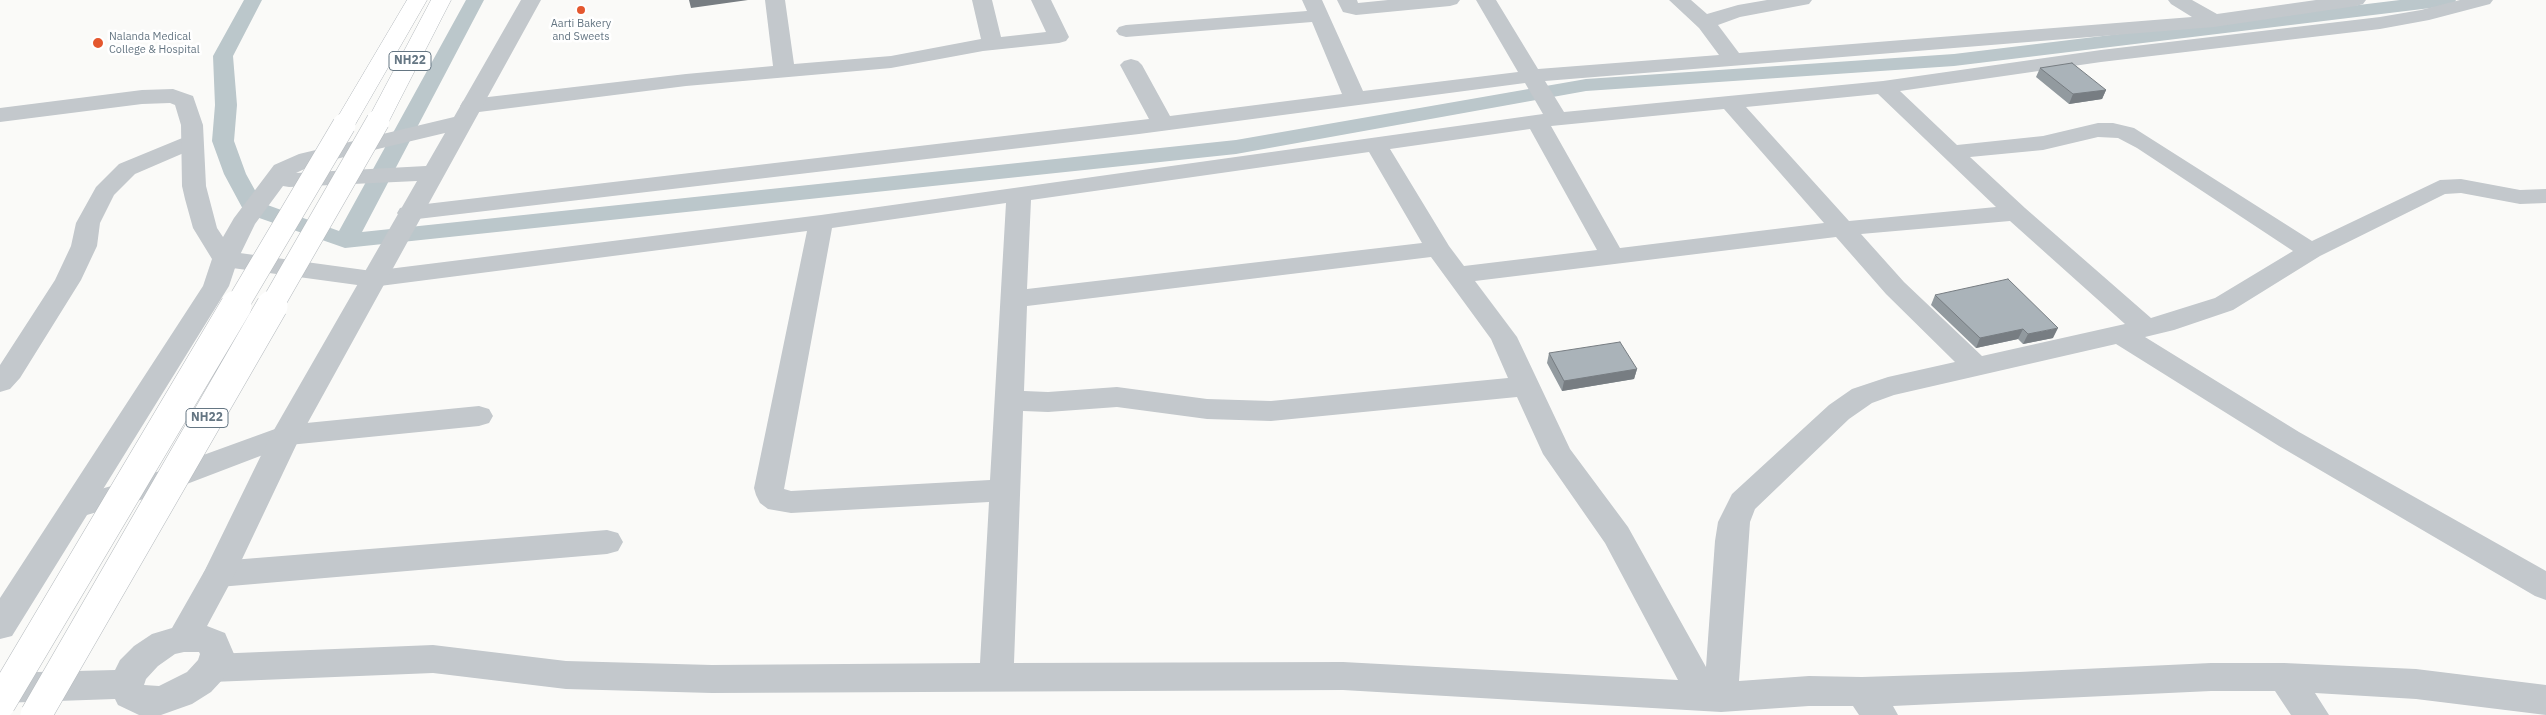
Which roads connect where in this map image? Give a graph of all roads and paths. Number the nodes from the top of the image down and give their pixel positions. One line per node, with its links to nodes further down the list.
1 (417, 0): 30 (highway, NH22)
2 (441, 0): 33 (highway, NH22)
3 (531, 0): 29 (street)
4 (775, 0): 22 (street)
5 (982, 0): 19 (street)
6 (1041, 0): 19 (street)
7 (1347, 0): 8 (street)
8 (1450, 0)
9 (1486, 0): 23 (street)
10 (1679, 0): 17 (street)
11 (1802, 0): 17 (street)
12 (2178, 0): 16 (street)
13 (2356, 0): 16 (street)
14 (2484, 0): 24 (street)
15 (1314, 8): 18 (street); 25 (street)
16 (2214, 21): 20 (street)
17 (1706, 24): 20 (street)
18 (1126, 31)
19 (992, 44): 22 (street)
20 (1733, 59): 23 (street)
21 (1131, 65): 34 (street)
22 (784, 71): 29 (street)
23 (1538, 86): 25 (street); 31 (street)
24 (1882, 87): 27 (street); 37 (street)
25 (1355, 99): 34 (street)
26 (185, 102): 28 (street); 32 (street); 35 (street)
27 (1730, 102): 31 (street); 45 (street)
28 (0, 114)
29 (466, 114): 33 (street); 38 (street)
30 (347, 120): 33 (highway); 74 (highway, NH22, bridge)
31 (1547, 120): 36 (street); 48 (street)
32 (0, 122)
33 (385, 123): 41 (street); 77 (highway, NH22, bridge)
34 (1163, 124): 43 (street)
35 (192, 141): 49 (street); 55 (street)
36 (1376, 144): 39 (street); 46 (street)
37 (1952, 152): 42 (street); 47 (street)
38 (432, 173): 41 (street); 43 (street)
39 (1020, 194): 44 (street); 52 (street)
40 (2546, 196): 47 (street)
41 (258, 213): 49 (street)
42 (2016, 213): 45 (street); 53 (street)
43 (407, 218): 50 (street)
44 (821, 222): 50 (street); 60 (street)
45 (1840, 229): 48 (street); 54 (street)
46 (1438, 249): 51 (street); 52 (street)
47 (2311, 251): 53 (street)
48 (1613, 256): 51 (street)
49 (231, 260): 50 (street); 61 (street)
50 (377, 271): 59 (street)
51 (1457, 275): 56 (street)
52 (1014, 299): 57 (street)
53 (2133, 331): 54 (street); 64 (street)
54 (1976, 367): 72 (street)
55 (0, 382)
56 (1526, 386): 57 (street); 72 (street)
57 (1009, 400): 60 (street)
58 (479, 416): 59 (street)
59 (286, 435): 61 (street); 63 (street)
60 (1005, 490): 69 (street)
61 (76, 507): 65 (street)
62 (607, 542): 63 (street)
63 (219, 574): 66 (street)
64 (2546, 587)
65 (0, 626)
66 (184, 638): 67 (street); 70 (street)
67 (212, 668): 69 (street); 76 (street)
68 (2284, 677): 73 (street); 75 (street); 78 (street)
69 (996, 678): 72 (street)
70 (126, 684): 71 (street); 76 (street)
71 (0, 688)
72 (1712, 696): 75 (street)
73 (2546, 700)
74 (0, 703)
75 (1871, 703)
76 (155, 708)
77 (36, 715)
78 (2311, 715)

